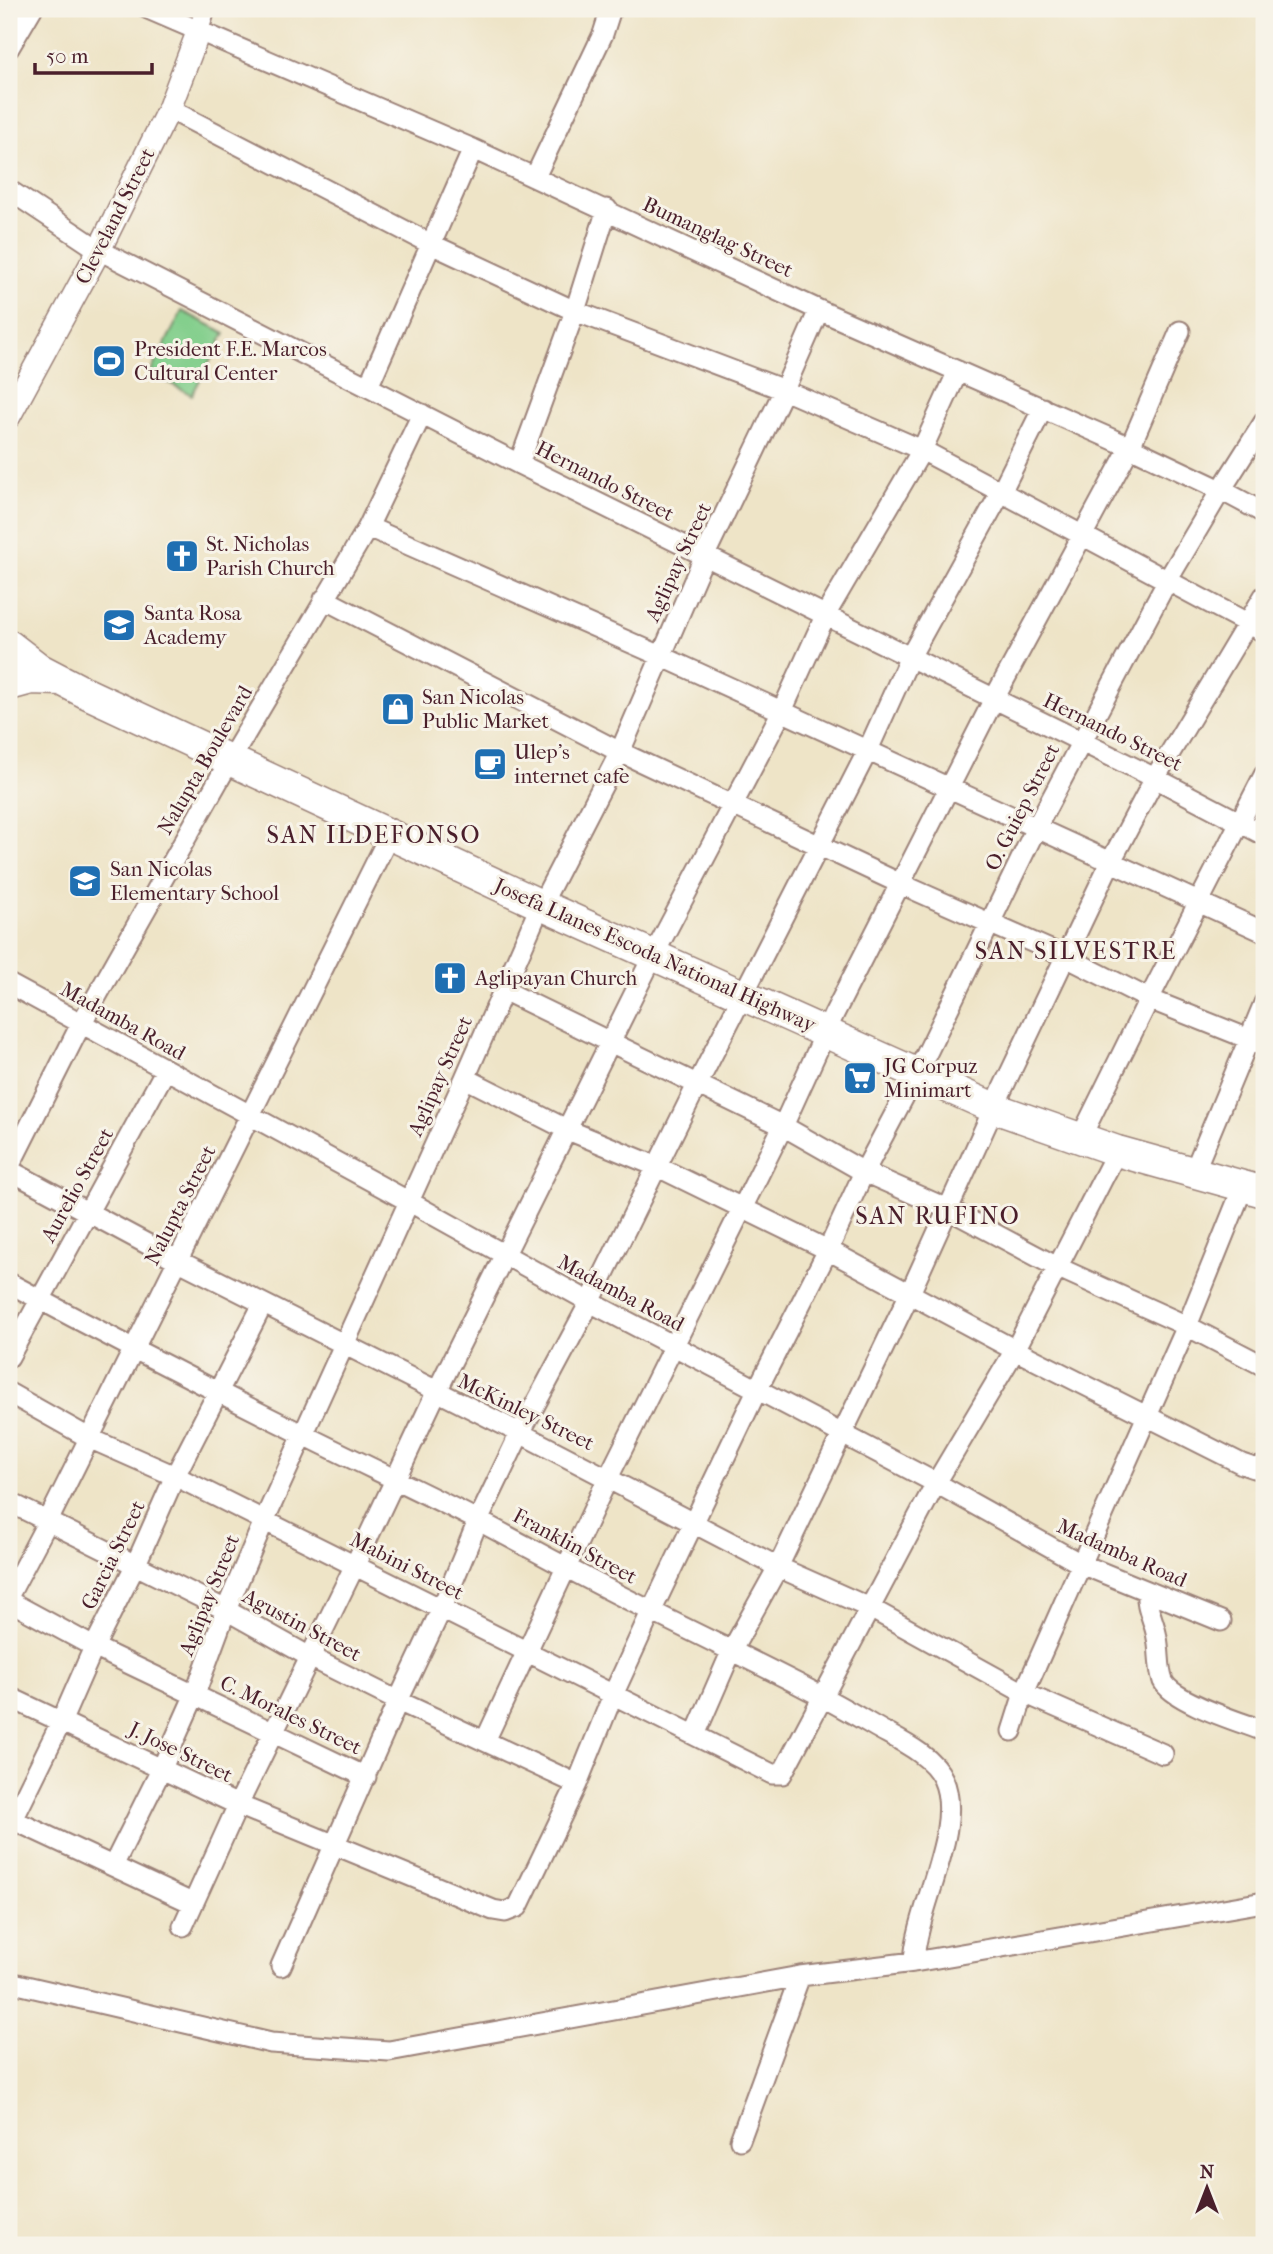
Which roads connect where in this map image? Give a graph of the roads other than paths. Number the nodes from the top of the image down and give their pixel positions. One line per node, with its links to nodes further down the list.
1 (32, 9): 5 (street)
2 (148, 9): 4 (street, Bumanglag Street)
3 (611, 9): 8 (street)
4 (202, 20): 6 (street, Cleveland Street); 7 (street, Bumanglag Street)
5 (9, 48)
6 (169, 109): 11 (street); 12 (street, Cleveland Street)
7 (473, 149): 8 (street, Bumanglag Street); 11 (street)
8 (535, 177): 10 (street, Bumanglag Street)
9 (9, 190): 12 (street, Hernando Street)
10 (607, 209): 13 (street, Bumanglag Street); 14 (street)
11 (431, 244): 14 (street); 17 (street)
12 (99, 250): 17 (street, Hernando Street); 21 (street, Cleveland Street)
13 (819, 310): 16 (street, Bumanglag Street); 18 (street, Aglipay Street)
14 (575, 311): 18 (street); 25 (street)
15 (1180, 331): 23 (street)
16 (958, 371): 19 (street, Bumanglag Street); 24 (street)
17 (368, 387): 20 (street, Hernando Street)
18 (785, 390): 24 (street); 31 (street, Aglipay Street)
19 (1043, 408): 23 (street, Bumanglag Street); 27 (street)
20 (422, 414): 25 (street, Hernando Street); 29 (street, Nalupta Boulevard)
21 (9, 416)
22 (1264, 422): 26 (street, O. Guiep Street)
23 (1130, 447): 26 (street, Bumanglag Street); 30 (street)
24 (922, 450): 27 (street); 35 (street)
25 (519, 464): 31 (street, Hernando Street)
26 (1221, 489): 28 (street, Bumanglag Street); 32 (street, O. Guiep Street)
27 (1001, 492): 30 (street); 39 (street)
28 (1264, 513)
29 (368, 527): 34 (street, Nalupta Boulevard); 38 (street)
30 (1082, 534): 32 (street); 42 (street)
31 (705, 557): 35 (street, Hernando Street); 38 (street, Aglipay Street)
32 (1167, 582): 36 (street); 44 (street, O. Guiep Street)
33 (1264, 596): 36 (street)
34 (324, 599): 46 (street); 47 (street, Nalupta Boulevard)
35 (826, 614): 39 (street, Hernando Street); 43 (street)
36 (1256, 628): 49 (street)
37 (9, 645): 40 (main road, Josefa Llanes Escoda National Highway)
38 (661, 656): 43 (street); 46 (street, Aglipay Street)
39 (910, 657): 42 (street, Hernando Street); 45 (street)
40 (62, 680): 41 (main road, Josefa Llanes Escoda National Highway); 47 (main road, Josefa Llanes Escoda National Highway)
41 (9, 685)
42 (994, 699): 44 (street, Hernando Street); 50 (street)
43 (782, 711): 45 (street); 51 (street)
44 (1080, 742): 49 (street, Hernando Street); 53 (street, O. Guiep Street)
45 (867, 751): 50 (street); 56 (street)
46 (621, 752): 51 (street); 60 (street, Aglipay Street)
47 (230, 760): 54 (main road, Josefa Llanes Escoda National Highway); 70 (street, Nalupta Boulevard)
48 (1264, 775): 52 (street)
49 (1155, 778): 52 (street, Hernando Street); 57 (street)
50 (950, 787): 53 (street); 58 (street)
51 (733, 804): 56 (street); 63 (street)
52 (1240, 822): 55 (street, Hernando Street); 59 (street)
53 (1037, 826): 57 (street); 61 (street, O. Guiep Street)
54 (390, 834): 60 (main road, Josefa Llanes Escoda National Highway); 79 (street, Nalupta Street)
55 (1264, 835)
56 (819, 843): 58 (street); 67 (street)
57 (1110, 863): 59 (street); 64 (street)
58 (901, 884): 61 (street); 71 (street)
59 (1198, 902): 62 (street); 68 (street)
60 (541, 905): 63 (main road, Josefa Llanes Escoda National Highway); 66 (street, Aglipay Street)
61 (989, 922): 64 (street); 75 (street, O. Guiep Street)
62 (1264, 932)
63 (654, 954): 67 (main road, Josefa Llanes Escoda National Highway); 72 (street)
64 (1066, 957): 68 (street); 78 (street)
65 (9, 984): 70 (street, Madamba Road)
66 (503, 990): 72 (street); 76 (street, Aglipay Street)
67 (743, 994): 71 (main road, Josefa Llanes Escoda National Highway); 77 (street)
68 (1149, 999): 73 (street); 82 (street)
69 (1264, 1003): 73 (street)
70 (81, 1024): 74 (street, Madamba Road); 85 (street, Nalupta Boulevard)
71 (826, 1032): 75 (main road, Josefa Llanes Escoda National Highway); 80 (street)
72 (612, 1042): 77 (street); 81 (street)
73 (1257, 1042): 87 (street)
74 (165, 1071): 79 (street, Madamba Road); 92 (street, Aurelio Street)
75 (917, 1073): 78 (main road, Josefa Llanes Escoda National Highway); 86 (street, O. Guiep Street)
76 (465, 1078): 81 (street); 89 (street, Aglipay Street)
77 (696, 1085): 80 (street); 84 (street)
78 (994, 1108): 82 (main road, Josefa Llanes Escoda National Highway); 91 (street)
79 (250, 1117): 89 (street, Madamba Road); 95 (street, Nalupta Street)
80 (783, 1126): 86 (street); 90 (street)
81 (568, 1129): 84 (street); 94 (street)
82 (1080, 1139): 83 (main road, Josefa Llanes Escoda National Highway)
83 (1117, 1151): 87 (main road, Josefa Llanes Escoda National Highway); 96 (street)
84 (658, 1167): 90 (street); 100 (street)
85 (9, 1169): 92 (street, McKinley Street)
86 (863, 1172): 91 (street); 93 (street, O. Guiep Street)
87 (1193, 1174): 88 (main road, Josefa Llanes Escoda National Highway)
88 (1254, 1189): 102 (street)
89 (408, 1200): 94 (street, Madamba Road); 103 (street, Aglipay Street)
90 (741, 1209): 93 (street); 104 (street)
91 (948, 1209): 96 (street); 98 (street)
92 (87, 1213): 95 (street, McKinley Street); 99 (street, Aurelio Street)
93 (828, 1250): 98 (street); 110 (street, O. Guiep Street)
94 (504, 1255): 100 (street, Madamba Road); 112 (street)
95 (177, 1260): 101 (street, McKinley Street); 105 (street, Nalupta Street)
96 (1059, 1268): 102 (street); 106 (street)
97 (9, 1283): 99 (street, Franklin Street)
98 (910, 1293): 106 (street); 116 (street)
99 (40, 1299): 105 (street, Franklin Street); 107 (street, Aurelio Street)
100 (590, 1302): 104 (street, Madamba Road); 114 (street)
101 (263, 1304): 103 (street, McKinley Street); 109 (street, Garcia Street)
102 (1187, 1326): 108 (street); 113 (street)
103 (344, 1344): 112 (street, McKinley Street); 115 (street, Aglipay Street)
104 (672, 1346): 110 (street, Madamba Road); 120 (street)
105 (135, 1348): 109 (street, Franklin Street); 117 (street, Nalupta Street)
106 (1015, 1350): 113 (street); 122 (street)
107 (9, 1357)
108 (1264, 1366)
109 (218, 1390): 115 (street, Franklin Street); 119 (street, Garcia Street)
110 (757, 1390): 116 (street, Madamba Road); 127 (street, O. Guiep Street)
111 (9, 1393): 117 (street, Mabini Street)
112 (436, 1393): 114 (street, McKinley Street); 121 (street)
113 (1147, 1416): 118 (street); 128 (street)
114 (520, 1433): 120 (street, McKinley Street); 125 (street)
115 (302, 1434): 121 (street, Franklin Street); 124 (street, Aglipay Street)
116 (841, 1434): 122 (street, Madamba Road); 131 (street)
117 (89, 1438): 119 (street, Mabini Street); 126 (street, Nalupta Street)
118 (1264, 1465)
119 (175, 1476): 124 (street, Mabini Street); 130 (street, Garcia Street)
120 (608, 1478): 127 (street, McKinley Street); 132 (street)
121 (395, 1480): 125 (street, Franklin Street); 129 (street)
122 (936, 1483): 128 (street, Madamba Road); 137 (street)
123 (9, 1502): 126 (street, Agustin Street)
124 (264, 1521): 129 (street, Mabini Street); 138 (street, Aglipay Street)
125 (478, 1521): 132 (street, Franklin Street); 136 (street)
126 (47, 1522): 130 (street, Agustin Street); 134 (street, Nalupta Street)
127 (694, 1524): 131 (street, McKinley Street); 139 (street, O. Guiep Street)
128 (1081, 1564): 133 (street, Madamba Road); 145 (street)
129 (355, 1565): 136 (street, Mabini Street); 144 (street)
130 (135, 1566): 138 (street, Agustin Street); 141 (street, Garcia Street)
131 (778, 1567): 137 (street, McKinley Street); 142 (street)
132 (566, 1568): 139 (street, Franklin Street); 143 (street)
133 (1147, 1591): 140 (street, Madamba Road); 153 (street)
134 (9, 1595)
135 (9, 1601): 141 (street, C. Morales Street)
136 (442, 1608): 143 (street, Mabini Street); 150 (street)
137 (870, 1608): 145 (street, McKinley Street); 148 (street)
138 (226, 1610): 144 (street, Agustin Street); 146 (street, Aglipay Street)
139 (651, 1612): 142 (street, Franklin Street); 147 (street, O. Guiep Street)
140 (1221, 1621)
141 (94, 1647): 146 (street, C. Morales Street); 151 (street, Garcia Street)
142 (732, 1650): 148 (street, Franklin Street); 155 (street)
143 (525, 1653): 147 (street, Mabini Street); 156 (street)
144 (310, 1657): 150 (street, Agustin Street); 154 (street)
145 (1024, 1693): 152 (street); 157 (street, McKinley Street)
146 (195, 1694): 154 (street, C. Morales Street); 158 (street, Aglipay Street)
147 (613, 1695): 155 (street, Mabini Street); 160 (street, O. Guiep Street)
148 (823, 1696): 155 (street, Mabini Street); 168 (street, Franklin Street)
149 (9, 1697): 151 (street, J. Jose Street)
150 (398, 1701): 156 (street, Agustin Street); 159 (street)
151 (62, 1720): 158 (street, J. Jose Street); 162 (street, Garcia Street)
152 (1012, 1731)
153 (1264, 1731)
154 (272, 1733): 159 (street, C. Morales Street); 161 (street)
155 (695, 1735)
156 (485, 1741): 160 (street, Agustin Street)
157 (1163, 1754)
158 (162, 1768): 161 (street, J. Jose Street); 164 (street, Aglipay Street)
159 (366, 1777): 163 (street)
160 (577, 1783): 163 (street, J. Jose Street)
161 (238, 1805): 163 (street, J. Jose Street); 166 (street)
162 (10, 1822): 164 (street)
163 (335, 1846): 169 (street)
164 (113, 1866): 166 (street)
165 (1264, 1902): 168 (street)
166 (192, 1903): 167 (street)
167 (183, 1926)
168 (914, 1962): 170 (street)
169 (281, 1966)
170 (800, 1976): 171 (street); 172 (street)
171 (9, 1982)
172 (740, 2140)

